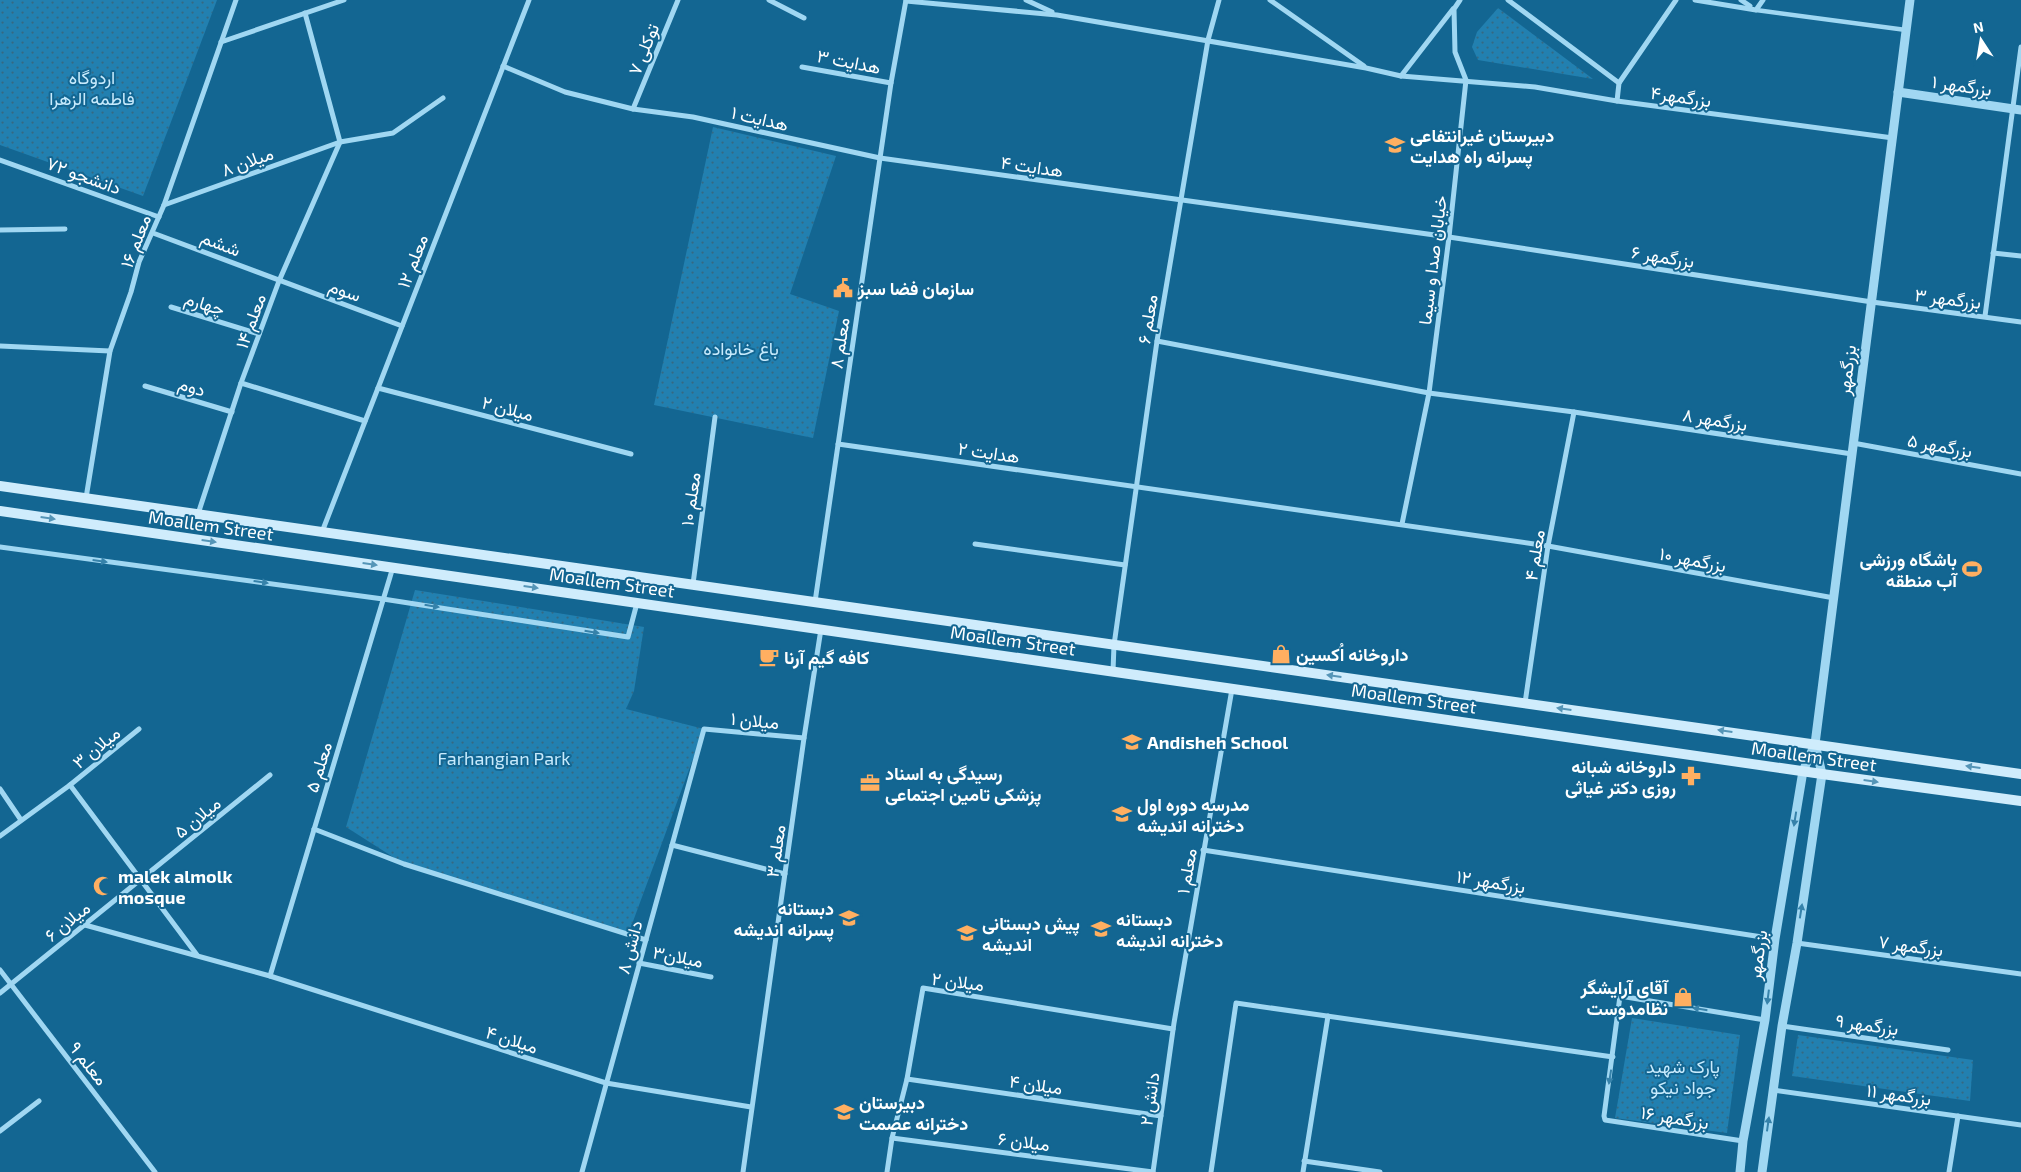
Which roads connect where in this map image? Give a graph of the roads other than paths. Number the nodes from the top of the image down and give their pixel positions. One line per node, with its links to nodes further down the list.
1 (236, 0): 24 (street, معلم ۱۶)
2 (344, 0): 19 (street)
3 (529, 0): 26 (street, معلم ۱۲)
4 (678, 0): 36 (street, توکلی ۷)
5 (769, 0): 21 (street)
6 (906, 0): 20 (street); 31 (street, معلم ۸)
7 (1026, 0): 20 (street)
8 (1219, 0): 23 (street, معلم ۶)
9 (1270, 0): 28 (street)
10 (1460, 0): 17 (street)
11 (1508, 0): 32 (street)
12 (1676, 0): 32 (street)
13 (1695, 0): 18 (street)
14 (1741, 0): 18 (street)
15 (1763, 0): 18 (street)
16 (1910, 0): 22 (street, بزرگمهر)
17 (1454, 9): 29 (street); 30 (street, خیابان صدا و سیما)
18 (1754, 9): 22 (street)
19 (304, 13): 24 (street); 39 (street)
20 (1057, 14): 23 (street, بزرگمهر۴)
21 (804, 18)
22 (1906, 30): 33 (street, بزرگمهر)
23 (1208, 40): 28 (street, بزرگمهر۴); 42 (street, معلم ۶)
24 (221, 42): 43 (street, معلم ۱۶)
25 (2021, 47): 37 (street)
26 (503, 66): 36 (street, هدایت ۱); 56 (street, معلم ۱۲)
27 (802, 67): 31 (street, هدایت ۳)
28 (1366, 68): 29 (street, بزرگمهر۴)
29 (1401, 76): 30 (street, بزرگمهر۴)
30 (1466, 80): 35 (street, بزرگمهر۴); 48 (street, خیابان صدا و سیما)
31 (891, 83): 40 (street, معلم ۸)
32 (1619, 83): 35 (street)
33 (1898, 92): 37 (street, بزرگمهر ۱); 38 (street, بزرگمهر)
34 (443, 98): 39 (street, میلان ۸)
35 (1616, 102): 38 (street, بزرگمهر۴)
36 (633, 109): 40 (street, هدایت ۱)
37 (2017, 109): 49 (street)
38 (1893, 138): 52 (street, بزرگمهر)
39 (340, 142): 43 (street, میلان ۸); 51 (street, معلم ۱۴)
40 (880, 158): 42 (street, هدایت ۴); 69 (street, معلم ۸)
41 (0, 160): 44 (street, دانشجو ۷۲)
42 (1181, 201): 48 (street, هدایت ۴); 58 (street, معلم ۶)
43 (164, 205): 44 (street, معلم ۱۶)
44 (159, 217): 47 (street, معلم ۱۶)
45 (65, 229): 46 (street)
46 (0, 230)
47 (153, 233): 51 (street, ششم); 60 (street, معلم ۱۶)
48 (1449, 238): 52 (street, بزرگمهر ۶); 64 (street, خیابان صدا و سیما)
49 (1993, 252): 50 (street); 54 (street)
50 (2021, 256)
51 (279, 281): 56 (street, سوم); 57 (street, معلم ۱۴)
52 (1872, 302): 54 (street, بزرگمهر ۳); 70 (street, بزرگمهر)
53 (171, 307): 57 (street, چهارم)
54 (1985, 316): 55 (street, بزرگمهر ۳)
55 (2021, 322)
56 (402, 326): 63 (street, معلم ۱۲)
57 (259, 334): 61 (street, معلم ۱۴)
58 (1157, 341): 64 (street, بزرگمهر ۸); 75 (street, معلم ۶)
59 (0, 346): 60 (street)
60 (110, 351): 76 (street, معلم ۱۶)
61 (242, 383): 65 (street, معلم ۱۴); 68 (street)
62 (145, 386): 65 (street, دوم)
63 (378, 388): 68 (street, معلم ۱۲); 71 (street, میلان ۲)
64 (1429, 393): 66 (street, بزرگمهر ۸); 79 (street, خیابان صدا و سیما)
65 (232, 412): 78 (street, معلم ۱۴)
66 (1574, 412): 72 (street, بزرگمهر ۸); 82 (street, معلم ۴)
67 (715, 417): 86 (street, معلم ۱۰)
68 (365, 421): 80 (street, معلم ۱۲)
69 (838, 444): 75 (street, هدایت ۲); 89 (street, معلم ۸)
70 (1853, 444): 72 (street, بزرگمهر); 73 (street, بزرگمهر ۵)
71 (631, 454)
72 (1852, 454): 87 (street, بزرگمهر)
73 (2021, 474)
74 (0, 486): 76 (main road, Moallem Street)
75 (1136, 486): 79 (street, هدایت ۲); 84 (street, معلم ۶)
76 (86, 499): 78 (main road, Moallem Street)
77 (0, 511): 85 (main road, Moallem Street, one-way to 85)
78 (198, 514): 80 (main road, Moallem Street)
79 (1402, 524): 82 (street, بزرگمهر ۱۰)
80 (322, 532): 86 (main road, Moallem Street)
81 (975, 544): 84 (street)
82 (1548, 546): 87 (street, بزرگمهر ۱۰); 95 (street, معلم ۴)
83 (0, 547): 88 (street, one-way to 88)
84 (1125, 565): 92 (street, معلم ۶)
85 (393, 568): 88 (street, معلم ۵); 90 (main road, Moallem Street, one-way to 90)
86 (693, 585): 89 (main road, Moallem Street)
87 (1834, 598): 99 (street, بزرگمهر)
88 (384, 599): 90 (street, one-way to 90); 108 (street, معلم ۵)
89 (814, 602): 92 (main road, Moallem Street)
90 (638, 603): 91 (main road, Moallem Street)
91 (821, 629): 93 (main road, Moallem Street); 98 (street, معلم ۳)
92 (1114, 644): 93 (street, معلم ۶); 95 (main road, Moallem Street, one-way to 92)
93 (1112, 671): 94 (main road, Moallem Street)
94 (1232, 688): 100 (main road, Moallem Street); 111 (street, معلم ۱)
95 (1525, 703): 99 (main road, Moallem Street, one-way to 95)
96 (139, 729): 104 (street, میلان ۳)
97 (704, 729): 98 (street, میلان ۱); 110 (street, دانش ۸)
98 (804, 738): 112 (street, معلم ۳)
99 (1815, 744): 100 (street, بزرگمهر); 101 (street, بزرگمهر); 102 (main road, Moallem Street, one-way to 99)
100 (1803, 770): 101 (main road, Moallem Street); 115 (street, بزرگمهر, one-way to 115)
101 (1822, 774): 106 (main road, Moallem Street, one-way to 106); 117 (street, بزرگمهر, one-way to 101)
102 (2021, 774)
103 (270, 775): 113 (street, میلان ۵)
104 (70, 785): 107 (street); 113 (street)
105 (0, 789): 107 (street)
106 (2021, 801)
107 (21, 820): 109 (street)
108 (314, 829): 116 (street); 122 (street, معلم ۵)
109 (0, 836)
110 (672, 845): 112 (street); 116 (street, دانش ۸)
111 (1203, 850): 115 (street, بزرگمهر ۱۲); 129 (street, معلم ۱)
112 (785, 874): 136 (street, معلم ۳)
113 (141, 880): 114 (street, میلان ۶); 118 (street)
114 (84, 925): 118 (street, میلان ۴); 124 (street, میلان ۶)
115 (1775, 939): 127 (street, بزرگمهر, one-way to 127)
116 (646, 940): 119 (street, دانش ۸)
117 (1797, 943): 121 (street, بزرگمهر ۷); 128 (street, بزرگمهر)
118 (197, 956): 122 (street, میلان ۴)
119 (639, 963): 123 (street, میلان۳); 133 (street, دانش ۸)
120 (0, 970): 124 (street, معلم ۹)
121 (2021, 974)
122 (270, 976): 133 (street, میلان ۴)
123 (711, 976)
124 (11, 984): 125 (street, میلان ۶); 144 (street, معلم ۹)
125 (0, 993)
126 (1328, 1016): 131 (street); 143 (street); 149 (street)
127 (1765, 1020): 131 (street, one-way to 131); 142 (street, بزرگمهر)
128 (1782, 1026): 130 (street, بزرگمهر ۹); 134 (street, بزرگمهر)
129 (1173, 1029): 132 (street, میلان ۲); 137 (street, دانش ۲)
130 (1948, 1050)
131 (1613, 1057): 142 (street, بزرگمهر ۱۶, one-way to 142)
132 (907, 1079): 137 (street, میلان ۴); 141 (street, میلان ۲)
133 (606, 1083): 136 (street, میلان ۴); 145 (street, دانش ۸)
134 (1772, 1090): 138 (street, بزرگمهر ۱۱); 153 (street, بزرگمهر, one-way to 134)
135 (39, 1101): 140 (street)
136 (751, 1107): 146 (street, معلم ۳)
137 (1161, 1116): 148 (street, دانش ۲)
138 (1958, 1116): 139 (street, بزرگمهر ۱۱); 154 (street)
139 (2021, 1126)
140 (0, 1131)
141 (892, 1138): 147 (street, میلان ۲); 148 (street, میلان ۶)
142 (1743, 1141): 152 (street, بزرگمهر)
143 (1304, 1161): 150 (street); 151 (street)
144 (156, 1172)
145 (582, 1172)
146 (743, 1172)
147 (887, 1172)
148 (1152, 1172)
149 (1211, 1172)
150 (1303, 1172)
151 (1380, 1172)
152 (1740, 1172)
153 (1762, 1172)
154 (1950, 1172)

